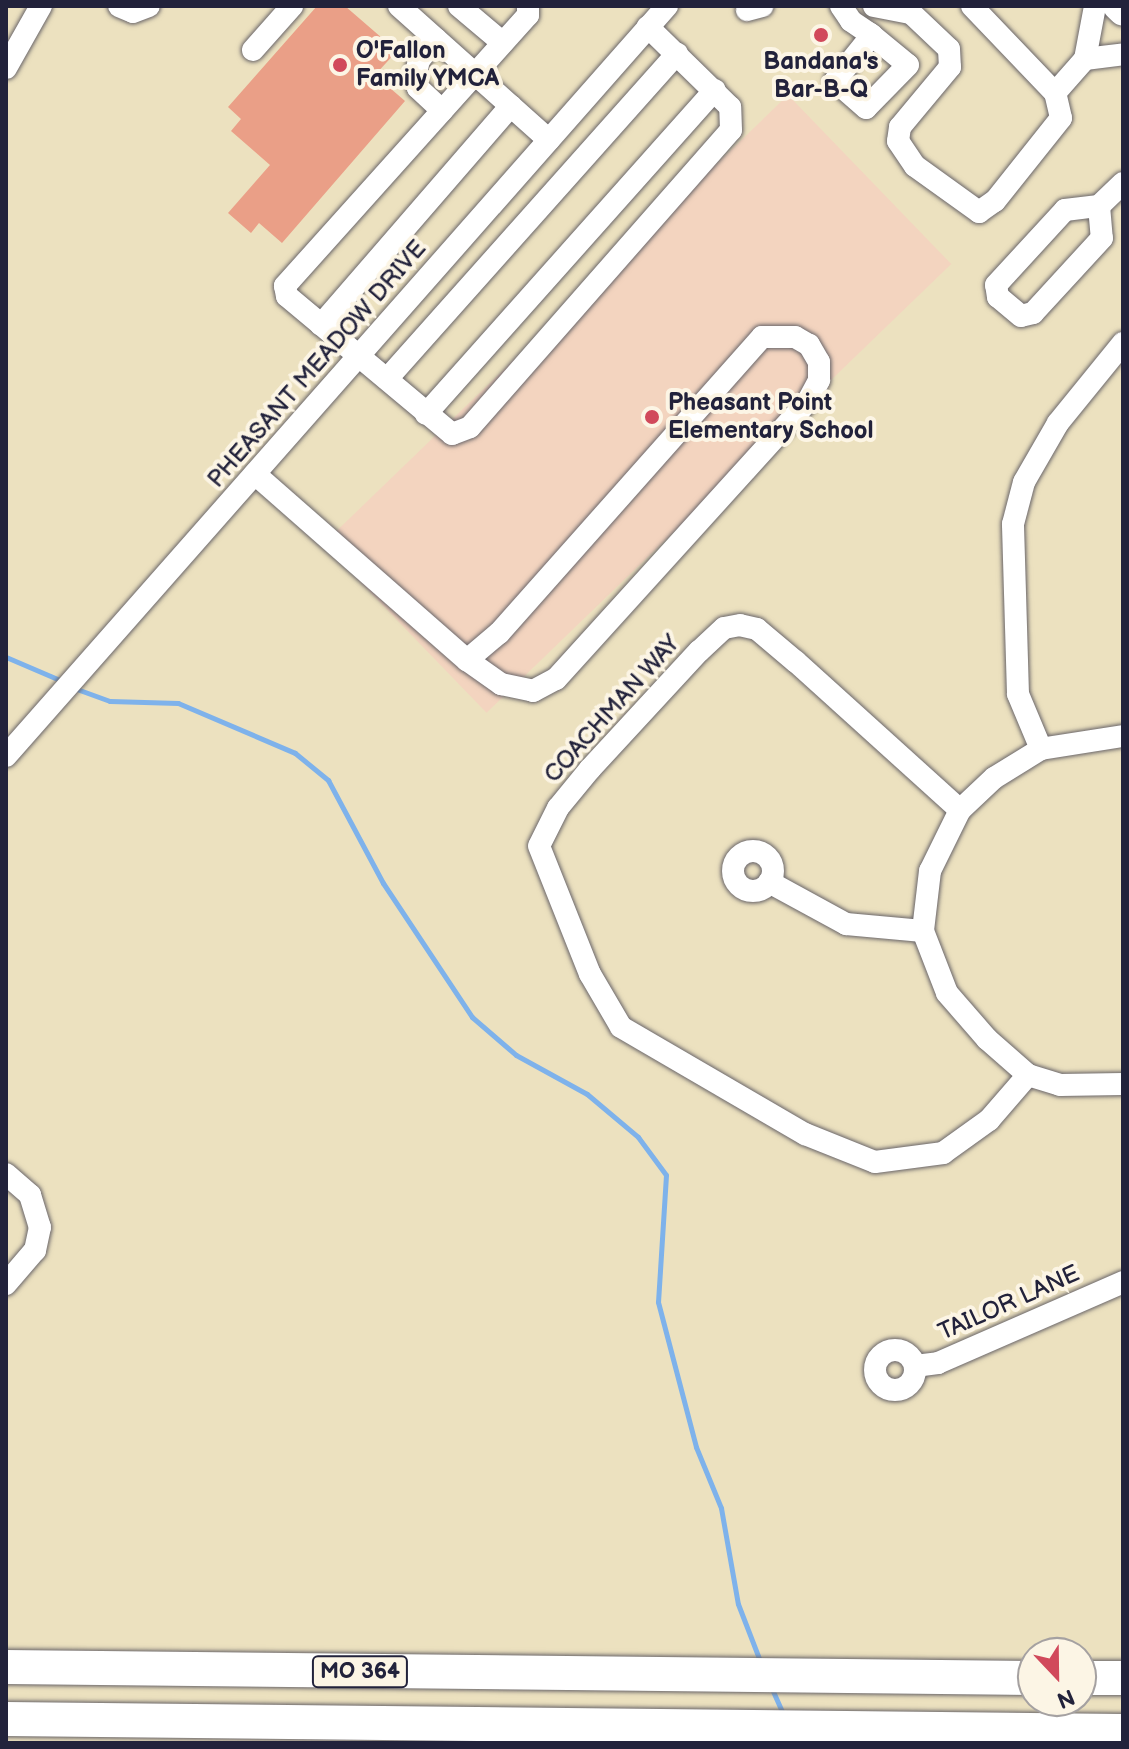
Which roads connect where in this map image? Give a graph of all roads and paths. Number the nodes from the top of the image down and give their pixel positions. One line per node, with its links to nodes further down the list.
1 (41, 6): 24 (street)
2 (119, 6): 3 (street)
3 (149, 6)
4 (292, 6): 20 (street)
5 (399, 6): 18 (street)
6 (459, 6): 19 (street)
7 (528, 6): 19 (street)
8 (667, 6): 16 (street, PHEASANT MEADOW DRIVE)
9 (874, 6): 14 (street)
10 (972, 6): 27 (street)
11 (1095, 6): 23 (street)
12 (1117, 6): 15 (main road)
13 (837, 7): 17 (street)
14 (916, 9): 27 (street)
15 (1123, 12)
16 (648, 27): 21 (street); 30 (street, PHEASANT MEADOW DRIVE)
17 (872, 35)
18 (436, 39): 25 (street); 29 (street)
19 (503, 43): 25 (street)
20 (253, 50)
21 (677, 54): 26 (street); 36 (street)
22 (1123, 54): 23 (street)
23 (1085, 59): 27 (street)
24 (6, 68)
25 (475, 74): 28 (street); 29 (street)
26 (715, 90): 37 (street); 37 (street)
27 (1055, 93)
28 (511, 106): 30 (street); 33 (street)
29 (442, 110): 33 (street)
30 (549, 140): 35 (street, PHEASANT MEADOW DRIVE)
31 (1123, 183): 32 (street)
32 (1099, 206): 32 (street)
33 (321, 325): 35 (street)
34 (1123, 343): 41 (street)
35 (359, 356): 36 (street); 38 (street, PHEASANT MEADOW DRIVE)
36 (387, 379): 37 (street)
37 (426, 414)
38 (255, 474): 39 (street); 42 (street, PHEASANT MEADOW DRIVE)
39 (467, 660): 39 (street)
40 (1123, 736): 41 (street)
41 (1041, 749): 43 (street)
42 (6, 756)
43 (960, 810): 45 (street); 46 (street, COACHMAN WAY)
44 (769, 882): 45 (street)
45 (923, 931): 46 (street)
46 (1028, 1075): 47 (street)
47 (1123, 1084)
48 (6, 1174): 50 (street)
49 (1123, 1282): 51 (street, TAILOR LANE)
50 (6, 1284)
51 (915, 1366)
52 (6, 1667): 53 (highway, MO 364)
53 (1017, 1678)
54 (1097, 1678): 55 (highway)
55 (1123, 1678)
56 (6, 1719): 57 (highway, MO 364)
57 (1112, 1733)

